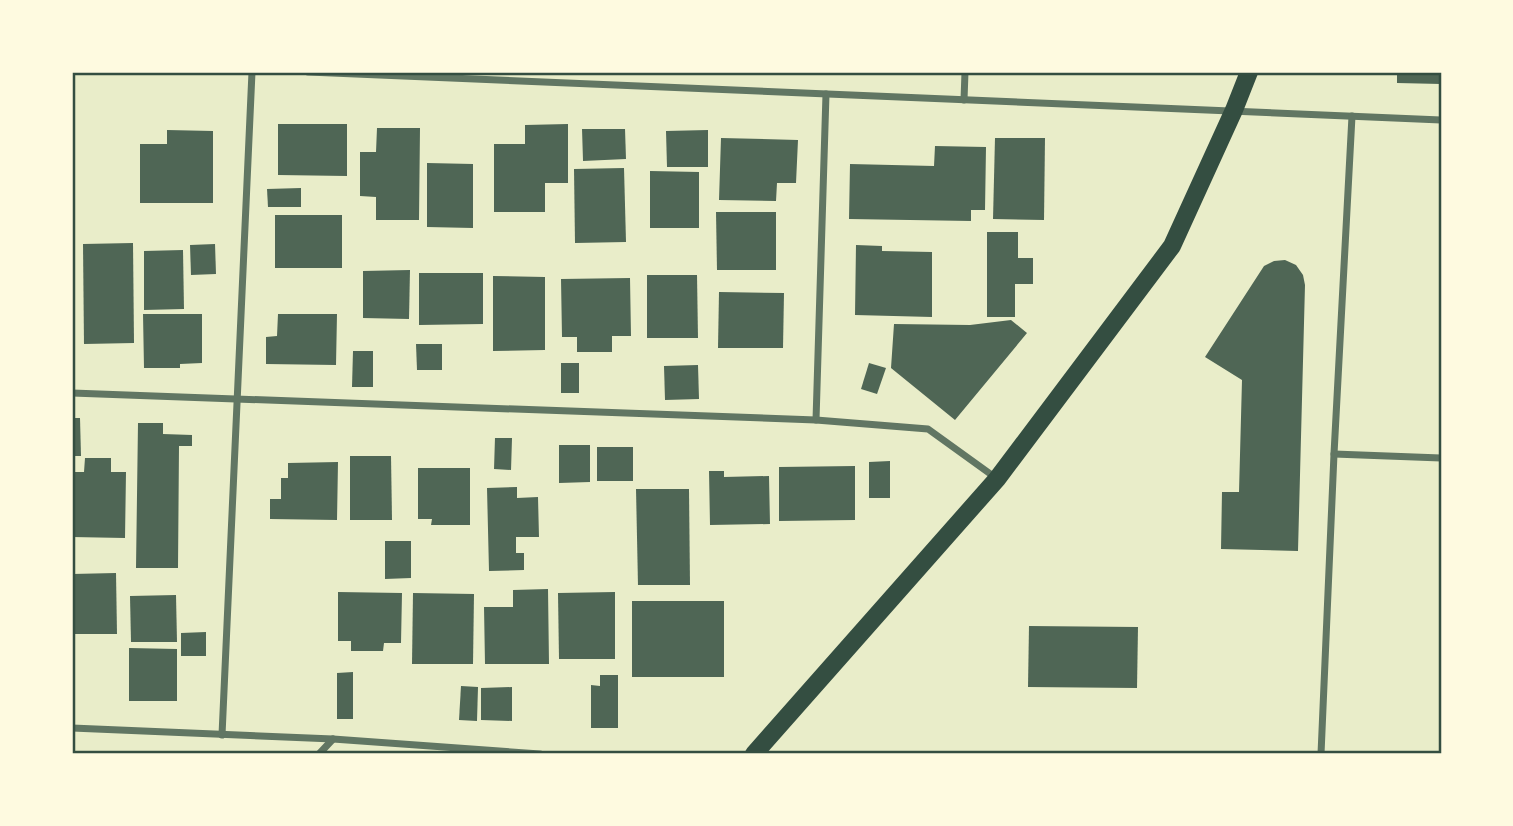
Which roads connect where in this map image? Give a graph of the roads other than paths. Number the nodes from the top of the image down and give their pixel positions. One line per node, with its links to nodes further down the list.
1 (252, 72): 11 (street)
2 (308, 72): 5 (street)
3 (965, 72): 6 (street)
4 (1249, 72): 7 (main road)
5 (825, 94): 6 (street); 12 (street)
6 (964, 100): 7 (street)
7 (1234, 110): 8 (street); 15 (main road)
8 (1352, 116): 9 (street); 13 (street)
9 (1441, 120)
10 (72, 393): 11 (street)
11 (238, 398): 12 (street); 17 (street)
12 (816, 421): 15 (street)
13 (1334, 454): 14 (street); 22 (street)
14 (1441, 458)
15 (997, 479): 21 (main road)
16 (72, 728): 17 (street)
17 (222, 735): 18 (street)
18 (333, 739): 19 (street); 20 (street)
19 (318, 754)
20 (540, 754)
21 (754, 754)
22 (1321, 754)

